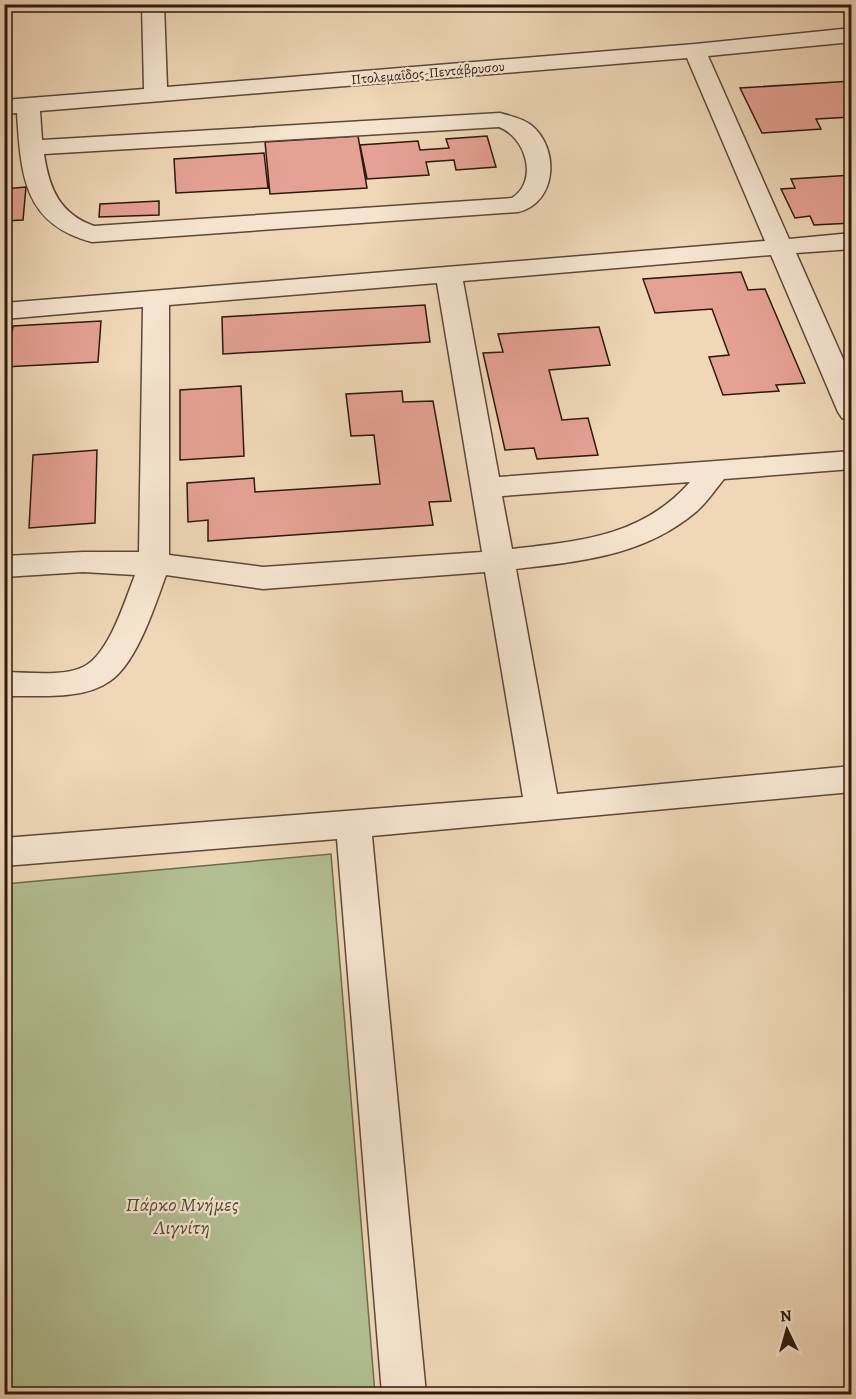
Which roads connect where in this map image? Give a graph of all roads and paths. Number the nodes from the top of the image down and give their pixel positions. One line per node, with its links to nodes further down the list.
1 (153, 4): 4 (street)
2 (852, 35): 3 (street, Πτολεμαΐδος-Πεντάβρυσου)
3 (695, 51): 4 (street, Πτολεμαΐδος-Πεντάβρυσου); 9 (street)
4 (156, 96): 5 (street, Πτολεμαΐδος-Πεντάβρυσου)
5 (28, 106): 6 (street, Πτολεμαΐδος-Πεντάβρυσου); 7 (street)
6 (4, 107)
7 (32, 148): 7 (street)
8 (852, 242): 9 (street)
9 (781, 247): 10 (street); 13 (street)
10 (449, 276): 11 (street); 16 (street)
11 (156, 300): 12 (street); 18 (street)
12 (4, 311)
13 (852, 412)
14 (852, 460): 15 (street)
15 (714, 471): 16 (street); 17 (street)
16 (486, 488): 17 (street)
17 (499, 561): 18 (street); 22 (street)
18 (154, 564): 19 (street); 20 (street)
19 (4, 567)
20 (4, 684)
21 (852, 780): 22 (street)
22 (542, 808): 23 (street)
23 (353, 822): 24 (street); 25 (street)
24 (4, 852)
25 (404, 1395)

